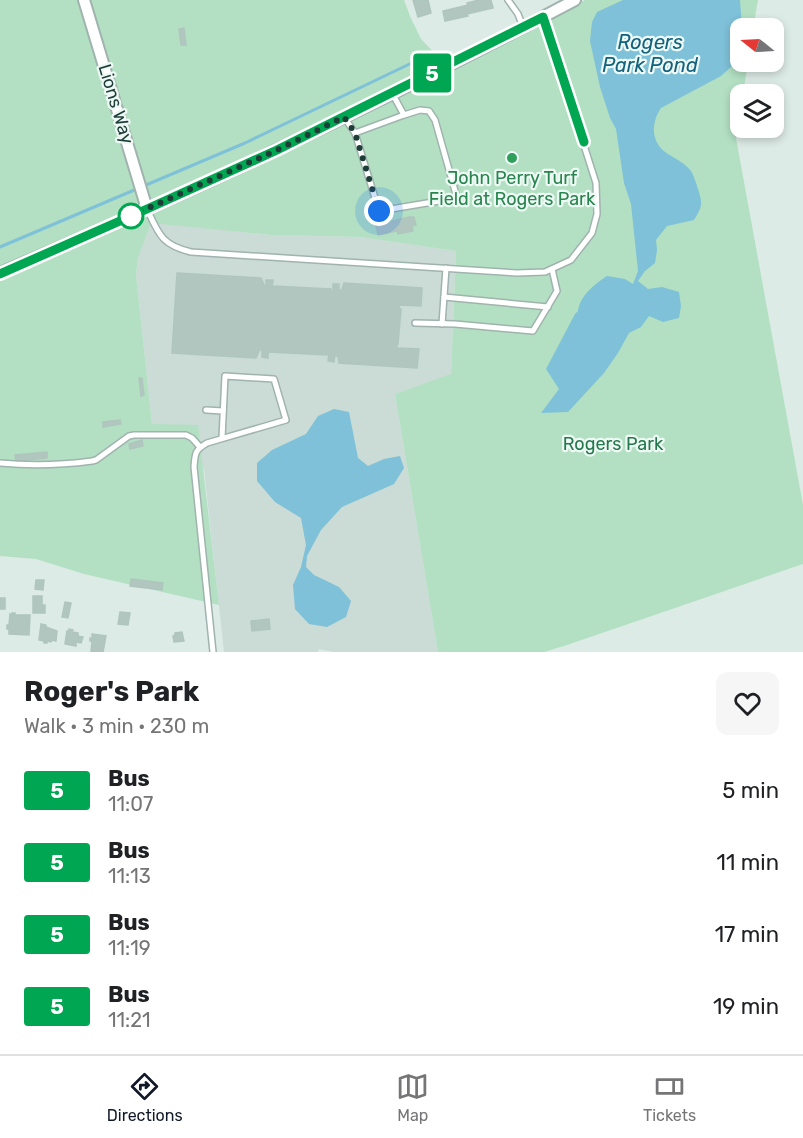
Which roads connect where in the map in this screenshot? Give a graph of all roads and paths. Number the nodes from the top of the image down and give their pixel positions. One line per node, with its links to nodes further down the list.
1 (84, 0): 10 (street, Lions Way)
2 (508, 0): 5 (lane)
3 (575, 0): 4 (street)
4 (543, 17): 5 (street); 12 (lane)
5 (523, 27): 6 (street)
6 (392, 93): 7 (lane); 8 (street)
7 (404, 115): 9 (lane); 9 (lane)
8 (344, 117): 9 (lane); 10 (street)
9 (355, 133)
10 (147, 209): 11 (lane); 13 (street)
11 (446, 268): 12 (lane); 14 (lane)
12 (552, 269): 15 (lane)
13 (0, 273)
14 (444, 297): 15 (lane); 17 (lane)
15 (548, 307): 17 (lane)
16 (415, 323): 17 (lane)
17 (442, 324)
18 (206, 410): 19 (lane)
19 (223, 411): 20 (lane); 20 (lane)
20 (222, 438): 21 (lane)
21 (200, 447): 22 (lane); 23 (lane)
22 (0, 463)
23 (213, 652)

